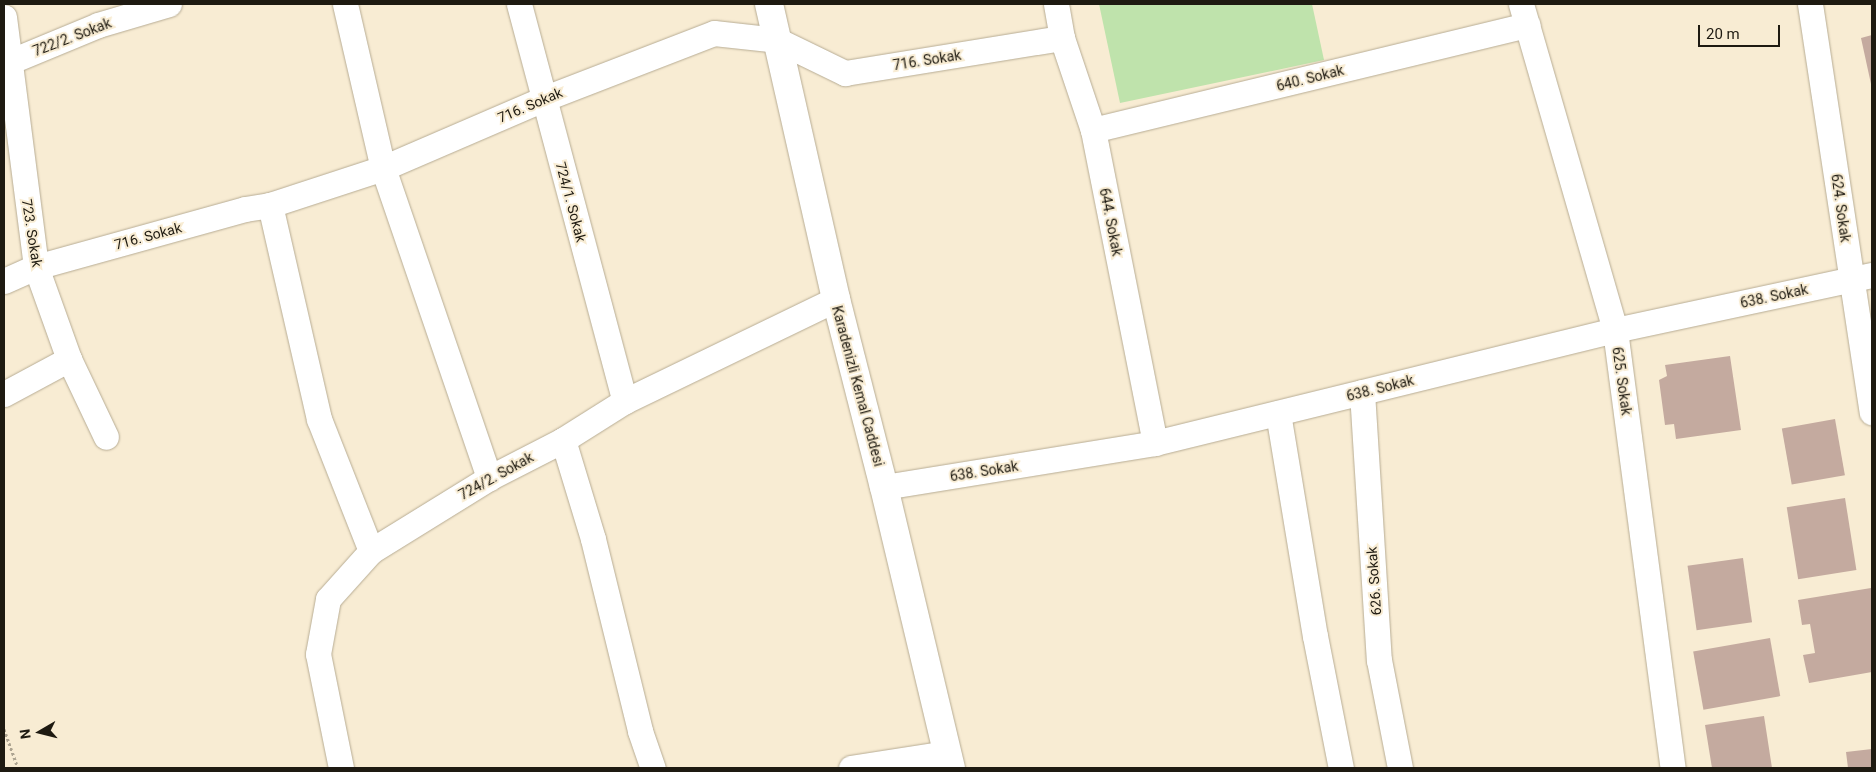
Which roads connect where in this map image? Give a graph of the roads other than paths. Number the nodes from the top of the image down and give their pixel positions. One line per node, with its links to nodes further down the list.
1 (169, 4): 11 (street, 722/2. Sokak)
2 (345, 4): 14 (street)
3 (519, 4): 12 (street, 724/1. Sokak)
4 (769, 4): 10 (street, Karadenizli Kemal Caddesi)
5 (1056, 4): 9 (street, 644. Sokak)
6 (1813, 4): 17 (street, 624. Sokak)
7 (1524, 14): 13 (street, 640. Sokak); 20 (street, 625. Sokak)
8 (4, 17): 11 (street, 723. Sokak)
9 (1062, 38): 10 (street, 716. Sokak); 13 (street, 644. Sokak)
10 (777, 40): 12 (street, 716. Sokak); 19 (street, Karadenizli Kemal Caddesi)
11 (6, 63): 16 (street, 723. Sokak)
12 (543, 99): 14 (street, 716. Sokak); 24 (street, 724/1. Sokak)
13 (1093, 130): 29 (street, 644. Sokak)
14 (383, 168): 15 (street, 716. Sokak); 30 (street)
15 (270, 205): 16 (street, 716. Sokak); 32 (street)
16 (36, 267): 18 (street, 716. Sokak); 21 (street, 723. Sokak)
17 (1862, 277): 20 (street, 638. Sokak); 26 (street, 624. Sokak)
18 (4, 280)
19 (836, 299): 24 (street, 724/2. Sokak); 31 (street, Karadenizli Kemal Caddesi)
20 (1615, 330): 22 (street, 638. Sokak); 39 (street, 625. Sokak)
21 (69, 359): 23 (street); 27 (street, 723. Sokak)
22 (1362, 392): 25 (street, 638. Sokak); 38 (street, 626. Sokak)
23 (4, 394)
24 (626, 401): 28 (street, 724/2. Sokak)
25 (1278, 412): 29 (street, 638. Sokak); 37 (street)
26 (1872, 412)
27 (106, 437)
28 (563, 440): 30 (street, 724/2. Sokak); 35 (street)
29 (1155, 443): 31 (street, 638. Sokak)
30 (489, 478): 32 (street, 724/2. Sokak)
31 (884, 487): 33 (street, Karadenizli Kemal Caddesi)
32 (371, 551): 34 (street, 724/2. Sokak)
33 (949, 761): 36 (street)
34 (340, 768)
35 (653, 768)
36 (851, 768)
37 (1341, 768)
38 (1400, 768)
39 (1674, 768)

